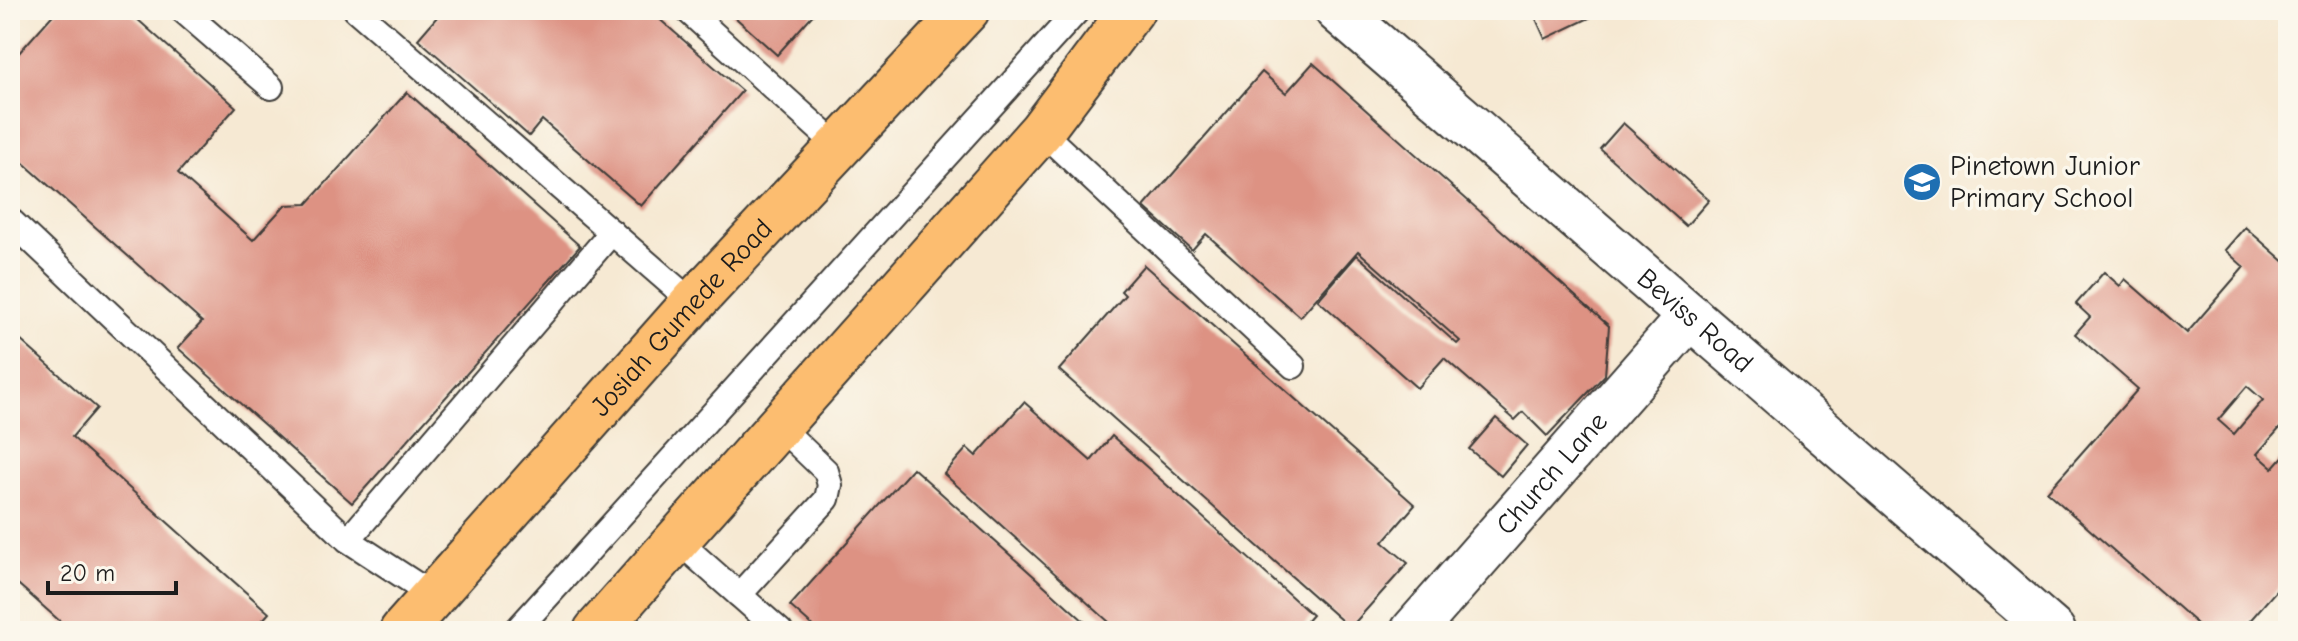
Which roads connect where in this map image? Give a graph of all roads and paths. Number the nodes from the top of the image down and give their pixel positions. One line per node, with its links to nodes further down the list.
1 (182, 10): 8 (lane)
2 (356, 10): 12 (lane)
3 (687, 10): 10 (lane)
4 (967, 10): 10 (main road, Josiah Gumede Road)
5 (1078, 10): 22 (lane)
6 (1132, 10): 9 (main road)
7 (1337, 10): 14 (street, Beviss Road)
8 (271, 87)
9 (1041, 131): 15 (lane); 16 (main road)
10 (839, 147): 13 (main road, Josiah Gumede Road)
11 (10, 220): 17 (lane)
12 (612, 232): 13 (lane); 17 (lane)
13 (693, 303): 20 (main road, Josiah Gumede Road)
14 (1690, 316): 25 (street, Church Lane); 26 (street, Beviss Road)
15 (1293, 366)
16 (779, 426): 18 (main road); 19 (lane)
17 (348, 540): 20 (lane)
18 (677, 540): 19 (lane); 23 (main road)
19 (739, 595): 24 (lane)
20 (434, 596): 21 (main road, Josiah Gumede Road)
21 (402, 631)
22 (516, 631)
23 (596, 631)
24 (780, 631)
25 (1413, 631)
26 (2053, 631)

